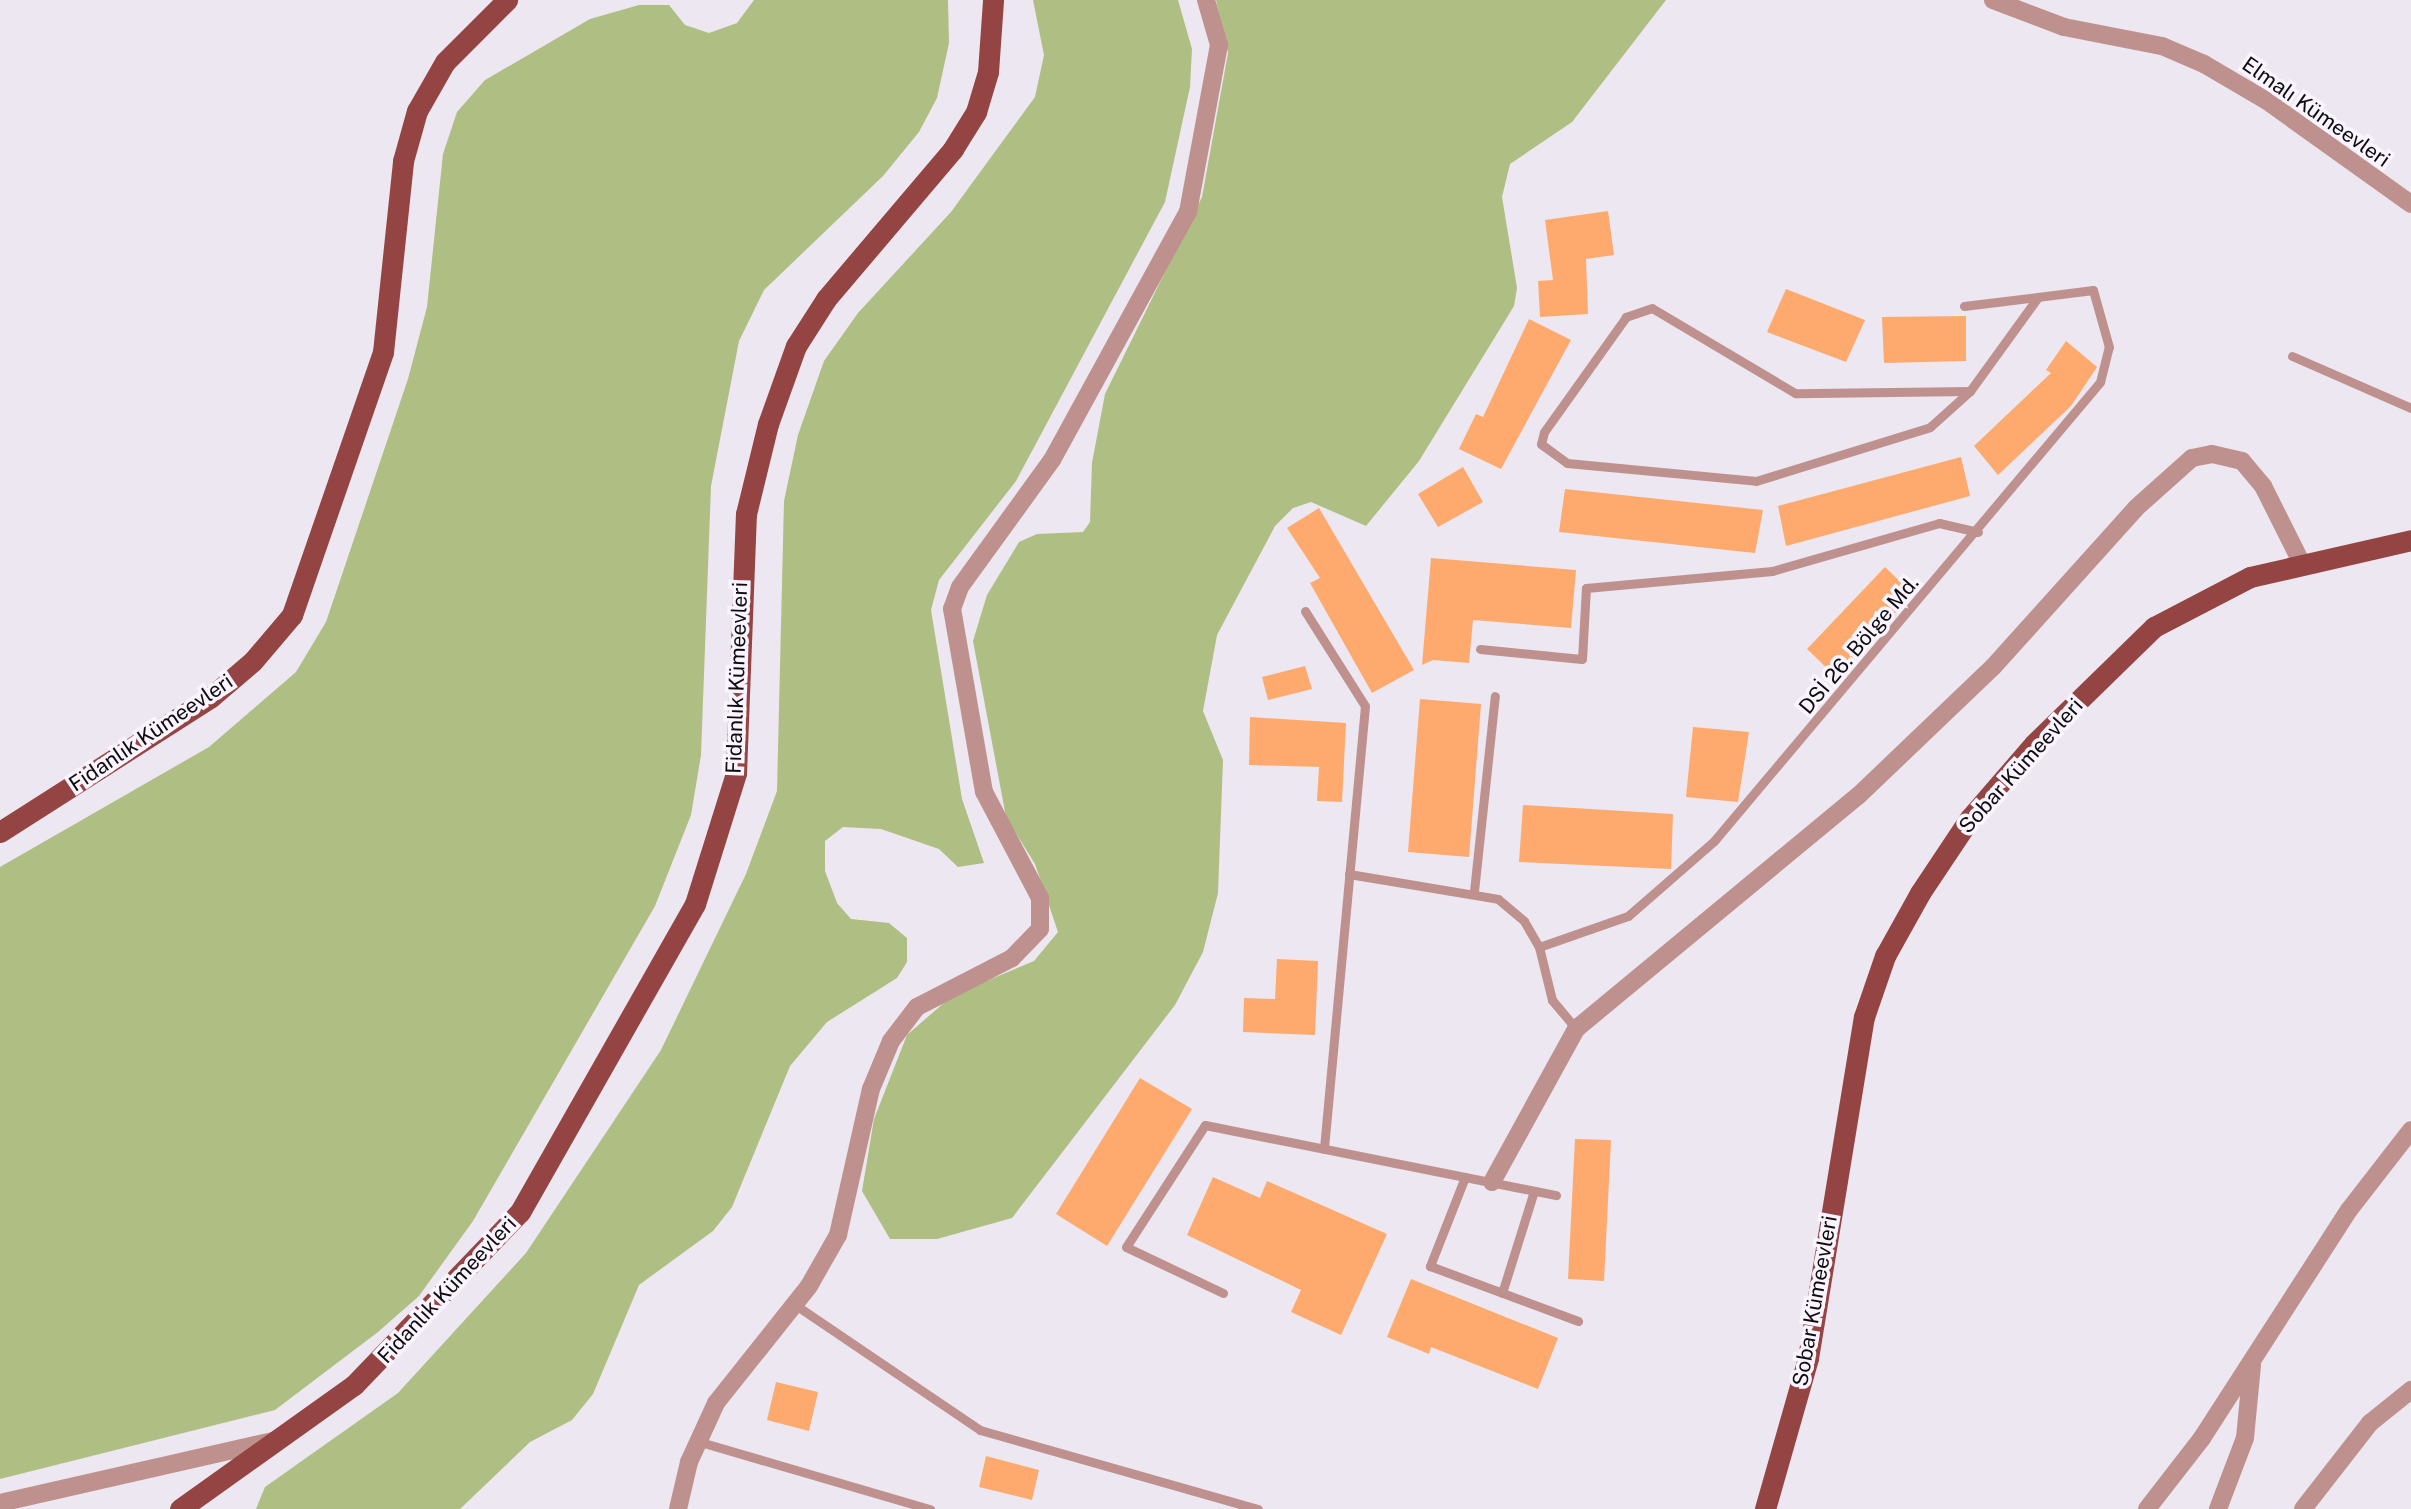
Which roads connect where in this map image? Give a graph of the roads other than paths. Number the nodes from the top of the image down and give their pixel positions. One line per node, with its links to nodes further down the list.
1 (506, 0): 17 (main road, Fidanlık Kümeevleri)
2 (993, 0): 34 (main road, Fidanlık Kümeevleri)
3 (1206, 0): 30 (street)
4 (1993, 0): 5 (street, Elmalı Kümeevleri)
5 (2411, 204)
6 (2038, 297): 7 (lane); 9 (lane); 11 (lane, DSİ 26. Bölge Md.)
7 (1964, 306)
8 (2292, 356): 10 (lane)
9 (1970, 391): 9 (lane)
10 (2411, 408)
11 (1978, 532): 15 (lane); 20 (lane, DSİ 26. Bölge Md.)
12 (2411, 540): 13 (main road, Sobar Kümeevleri)
13 (2301, 562): 21 (street); 41 (main road, Sobar Kümeevleri)
14 (1305, 611): 18 (lane)
15 (1480, 649)
16 (1495, 696): 19 (lane)
17 (0, 832)
18 (1349, 874): 19 (lane); 23 (lane)
19 (1474, 891): 20 (lane)
20 (1539, 947): 21 (lane)
21 (1576, 1029): 25 (street)
22 (2411, 1130): 32 (street)
23 (1324, 1149): 24 (lane); 28 (lane)
24 (1465, 1177): 25 (lane); 29 (lane)
25 (1492, 1182): 26 (lane)
26 (1534, 1191): 27 (lane); 29 (lane)
27 (1556, 1195)
28 (1223, 1293)
29 (1502, 1293): 31 (lane)
30 (793, 1304): 35 (street); 40 (lane)
31 (1578, 1321)
32 (2252, 1366): 42 (street); 43 (street)
33 (2411, 1390): 44 (street)
34 (280, 1440): 36 (street); 37 (main road, Fidanlık Kümeevleri)
35 (697, 1441): 38 (street); 39 (lane)
36 (0, 1503)
37 (180, 1509)
38 (678, 1509)
39 (930, 1509)
40 (1258, 1509)
41 (1765, 1509)
42 (2147, 1509)
43 (2218, 1509)
44 (2303, 1509)

